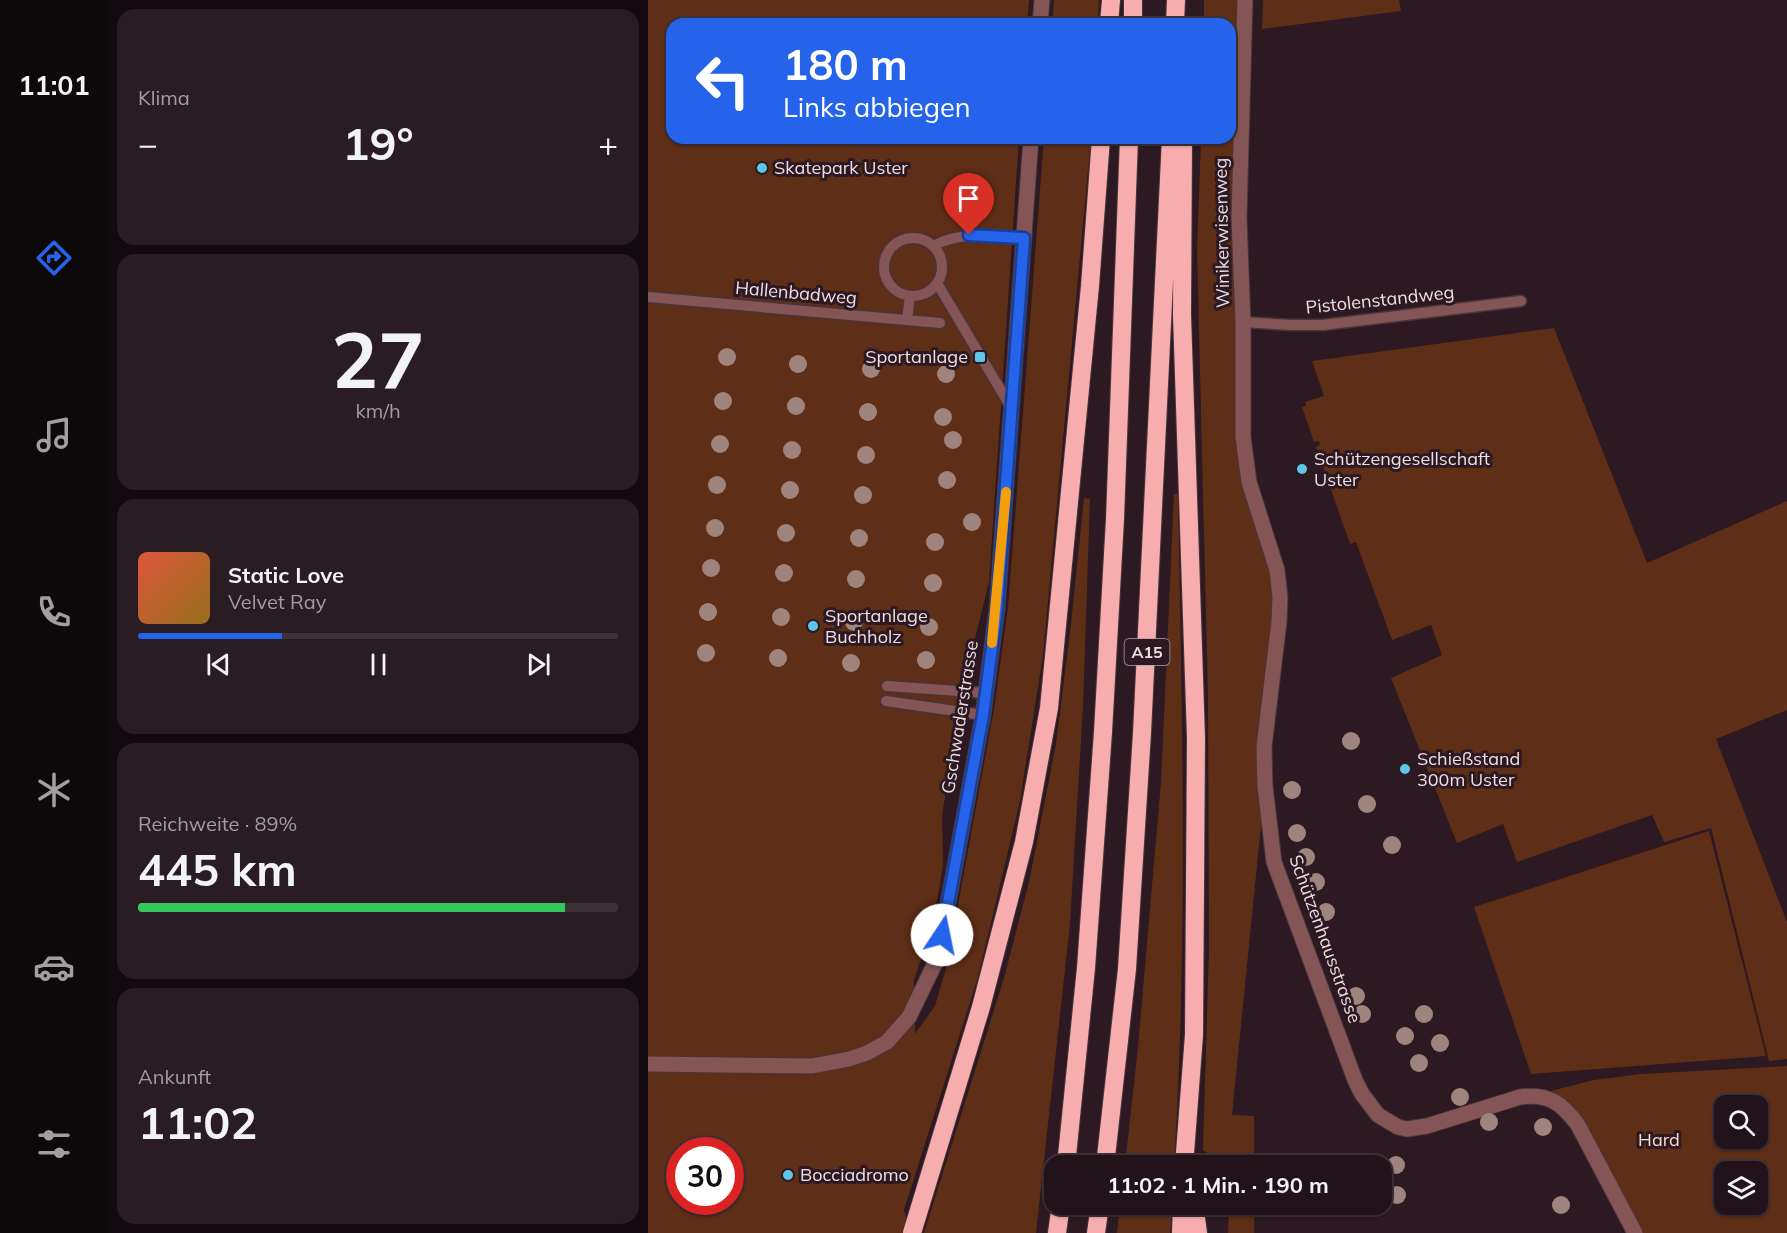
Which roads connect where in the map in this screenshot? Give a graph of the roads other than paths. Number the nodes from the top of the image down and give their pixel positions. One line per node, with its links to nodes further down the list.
1 (1042, 0): 6 (street)
2 (1111, 0): 7 (highway)
3 (1133, 0): 8 (highway)
4 (1176, 0): 9 (highway)
5 (1245, 0): 22 (street, Winikerwisenweg)
6 (1040, 18)
7 (1110, 18)
8 (1132, 18)
9 (1175, 18)
10 (1031, 144): 15 (street, Gschwaderstrasse)
11 (1101, 144): 39 (highway)
12 (1129, 144): 31 (highway, A15)
13 (1171, 144): 32 (highway, A15)
14 (1184, 144): 30 (highway)
15 (1024, 238): 16 (lane); 24 (street, Gschwaderstrasse)
16 (933, 246): 17 (lane); 18 (lane)
17 (937, 283): 18 (lane); 24 (lane)
18 (910, 296): 21 (lane)
19 (648, 297): 21 (lane, Hallenbadweg)
20 (1521, 301): 22 (lane, Pistolenstandweg)
21 (908, 320): 23 (lane, Hallenbadweg)
22 (1243, 322): 44 (street, Schützenhausstrasse)
23 (940, 323)
24 (1012, 409): 26 (street, Gschwaderstrasse)
25 (887, 686): 26 (lane)
26 (986, 693): 28 (street, Gschwaderstrasse)
27 (886, 701): 28 (lane)
28 (983, 715): 29 (street, Gschwaderstrasse)
29 (648, 1064)
30 (1185, 1139): 33 (highway); 34 (highway)
31 (1067, 1155)
32 (1106, 1155)
33 (1184, 1155)
34 (1187, 1155)
35 (1059, 1215): 40 (highway)
36 (1098, 1215): 41 (highway)
37 (1182, 1215): 42 (highway)
38 (1196, 1215): 43 (highway)
39 (912, 1233)
40 (1057, 1233)
41 (1096, 1233)
42 (1181, 1233)
43 (1198, 1233)
44 (1635, 1233)

